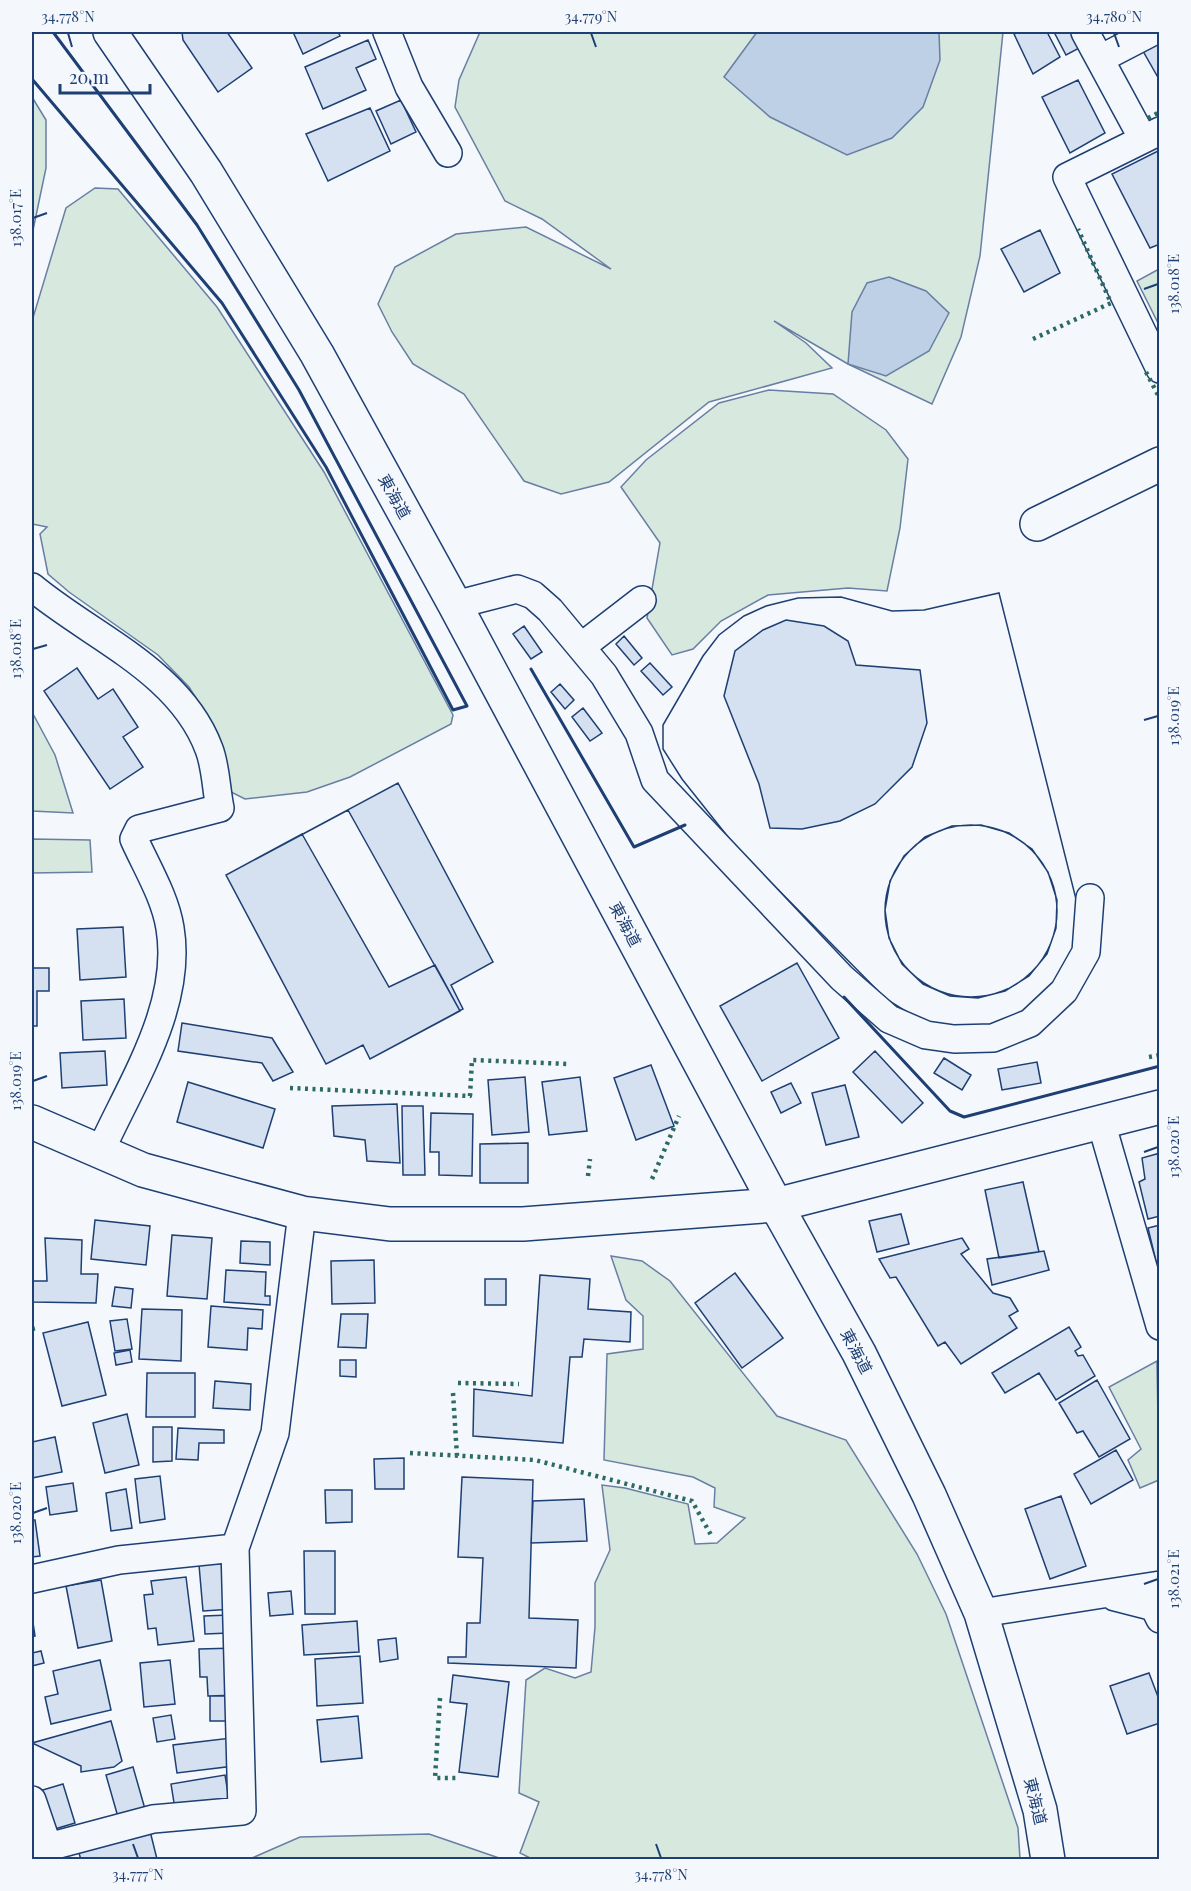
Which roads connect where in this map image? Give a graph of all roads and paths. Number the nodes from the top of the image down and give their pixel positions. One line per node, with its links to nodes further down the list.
1 (110, 32): 13 (main road, 東海道)
2 (387, 32): 7 (street)
3 (1085, 32): 5 (street)
4 (1152, 32): 5 (street)
5 (1100, 59): 6 (street)
6 (1151, 135): 8 (street)
7 (448, 153)
8 (1160, 369)
9 (1160, 464): 10 (main road)
10 (1036, 524)
11 (32, 587): 19 (street)
12 (642, 600): 14 (street)
13 (455, 605): 14 (street); 20 (main road, 東海道)
14 (581, 647): 15 (street)
15 (1090, 898)
16 (1160, 1107): 18 (main road)
17 (32, 1122): 19 (main road)
18 (1101, 1122): 20 (main road); 22 (street)
19 (100, 1152): 21 (main road)
20 (776, 1205): 21 (main road); 27 (main road, 東海道)
21 (302, 1213): 23 (street)
22 (1160, 1326)
23 (235, 1548): 24 (street); 30 (street)
24 (32, 1580)
25 (1160, 1585): 26 (street)
26 (1102, 1594): 27 (street); 28 (street)
27 (981, 1613): 31 (main road, 東海道)
28 (1160, 1619)
29 (32, 1800): 30 (street)
30 (40, 1850)
31 (1048, 1860)

